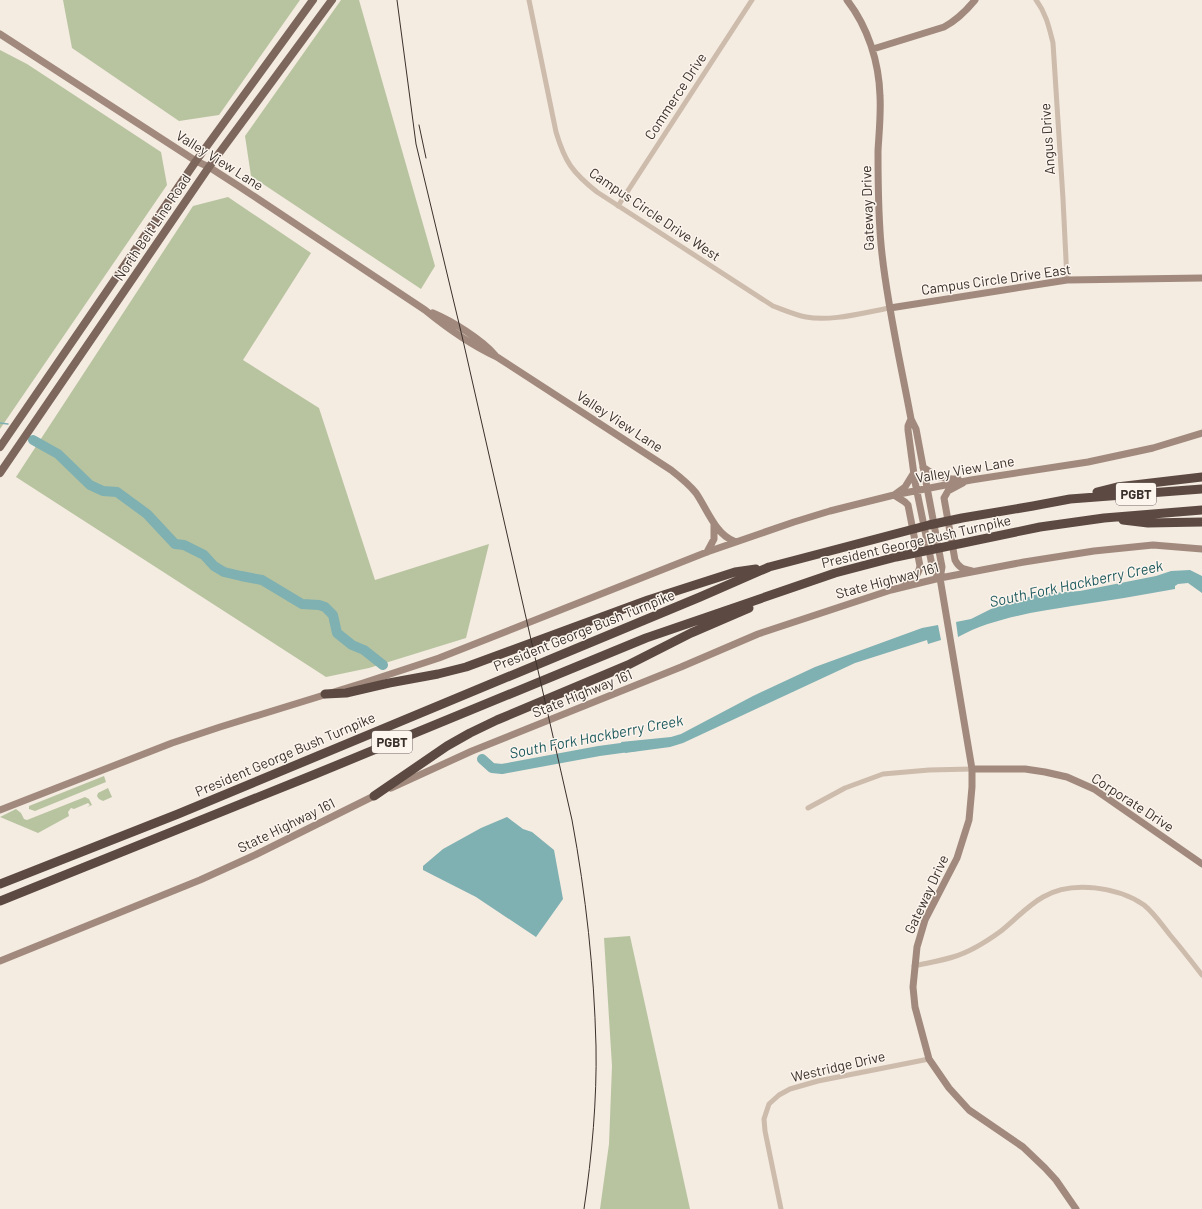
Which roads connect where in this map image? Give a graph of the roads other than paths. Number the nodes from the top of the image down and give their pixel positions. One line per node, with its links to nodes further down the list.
1 (313, 0): 10 (main road, North Belt Line Road)
2 (332, 0): 11 (main road, North Belt Line Road)
3 (529, 0): 12 (street, Campus Circle Drive West)
4 (752, 0): 12 (street, Commerce Drive)
5 (847, 0): 9 (main road, Gateway Drive)
6 (975, 0): 9 (main road)
7 (1036, 0): 14 (street, Angus Drive)
8 (0, 34): 10 (main road, Valley View Lane)
9 (873, 49): 15 (main road, Gateway Drive)
10 (196, 161): 11 (main road, Valley View Lane); 18 (main road, North Belt Line Road)
11 (209, 167): 20 (main road, North Belt Line Road); 32 (main road, Valley View Lane)
12 (618, 206): 15 (street, Campus Circle Drive West)
13 (1202, 278): 14 (main road, Campus Circle Drive East)
14 (1066, 280): 15 (main road, Campus Circle Drive East)
15 (890, 308): 16 (main road, Gateway Drive)
16 (911, 419): 19 (main road, Gateway Drive); 21 (main road, Gateway Drive)
17 (1202, 433): 23 (main road, Valley View Lane)
18 (0, 447)
19 (923, 467): 23 (main road); 24 (main road, Gateway Drive)
20 (0, 473)
21 (913, 474): 26 (main road, Gateway Drive); 27 (main road)
22 (1202, 477): 28 (highway)
23 (971, 480): 24 (main road, Valley View Lane); 37 (main road)
24 (928, 488): 26 (main road, Valley View Lane); 38 (main road, Gateway Drive)
25 (1202, 489): 28 (highway, President George Bush Turnpike / PGBT)
26 (916, 490): 27 (main road, Valley View Lane); 38 (main road, Gateway Drive)
27 (894, 495): 33 (main road, Valley View Lane); 40 (main road)
28 (1070, 499): 36 (highway, President George Bush Turnpike / PGBT)
29 (1202, 510): 30 (highway, President George Bush Turnpike / PGBT)
30 (1104, 518): 31 (highway); 39 (highway, President George Bush Turnpike / PGBT)
31 (1202, 522)
32 (714, 523): 33 (main road, Valley View Lane); 35 (main road)
33 (734, 541): 35 (main road)
34 (1202, 549): 37 (main road, State Highway 161)
35 (707, 552): 41 (main road)
36 (770, 567): 41 (highway); 47 (highway, President George Bush Turnpike / PGBT)
37 (974, 572): 38 (main road, State Highway 161)
38 (940, 578): 40 (main road, State Highway 161); 42 (main road, Gateway Drive)
39 (786, 589): 43 (highway); 48 (highway, President George Bush Turnpike / PGBT)
40 (891, 590): 43 (main road, State Highway 161)
41 (324, 694): 45 (main road)
42 (972, 769): 44 (street); 46 (main road, Corporate Drive); 50 (main road, Gateway Drive)
43 (374, 796): 49 (main road, State Highway 161)
44 (808, 808)
45 (0, 810)
46 (1202, 864)
47 (0, 884)
48 (0, 901)
49 (0, 961)
50 (914, 966): 51 (street); 52 (main road, Gateway Drive)
51 (1201, 972)
52 (929, 1058): 53 (street, Westridge Drive); 54 (main road, Gateway Drive)
53 (782, 1209)
54 (1076, 1209)

